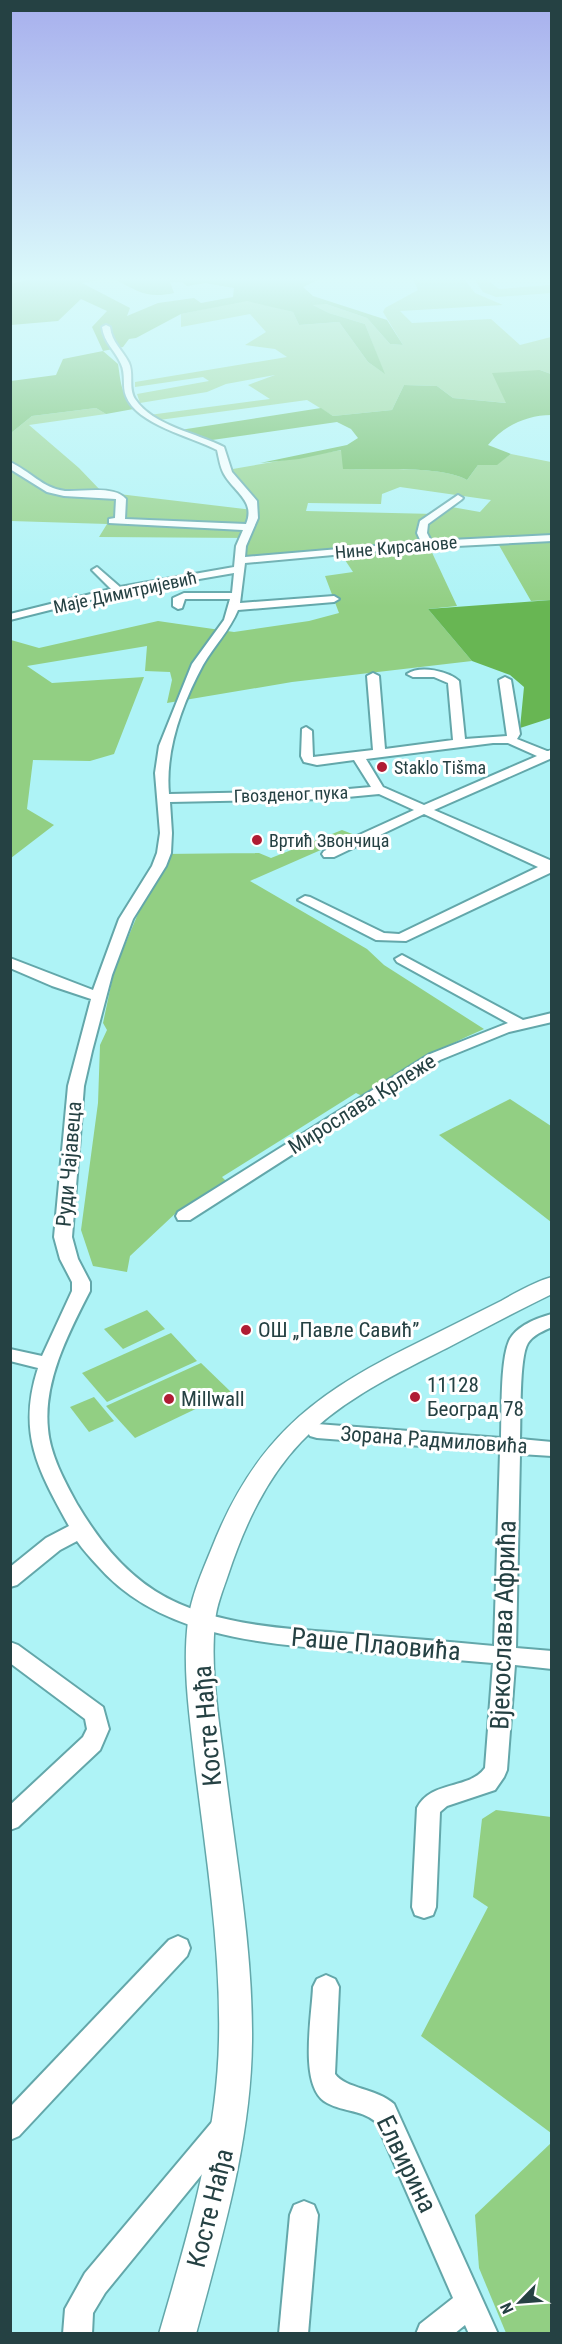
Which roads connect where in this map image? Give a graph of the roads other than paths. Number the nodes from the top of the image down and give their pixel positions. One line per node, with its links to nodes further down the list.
1 (129, 388): 4 (street)
2 (10, 465): 4 (street)
3 (458, 498): 6 (street)
4 (250, 527): 7 (street)
5 (552, 538): 6 (street, Нине Кирсанове)
6 (427, 544): 7 (street, Нине Кирсанове)
7 (240, 565): 9 (street, Маје Димитријевић); 11 (street)
8 (97, 570): 9 (street)
9 (118, 590): 13 (street, Маје Димитријевић)
10 (334, 599): 11 (street)
11 (235, 601): 12 (street); 24 (street, Руди Чајавеца)
12 (178, 606)
13 (10, 616)
14 (413, 674): 19 (street)
15 (373, 676): 20 (street)
16 (506, 680): 18 (street)
17 (306, 731): 22 (street, Гвозденог пука)
18 (510, 740): 19 (street, Гвозденог пука); 21 (street, Гвозденог пука)
19 (459, 742): 20 (street, Гвозденог пука)
20 (379, 752): 22 (street, Гвозденог пука)
21 (550, 754): 25 (street)
22 (358, 756): 23 (street, Гвозденог пука)
23 (379, 790): 24 (street, Гвозденог пука); 25 (street)
24 (162, 798): 31 (street, Руди Чајавеца)
25 (425, 810): 26 (street); 27 (street)
26 (329, 854)
27 (551, 866): 28 (street)
28 (305, 900)
29 (402, 959): 33 (street)
30 (10, 963): 31 (street)
31 (99, 997): 38 (street, Руди Чајавеца)
32 (552, 1017): 33 (street, Мирослава Крлеже)
33 (520, 1024): 34 (street, Мирослава Крлеже)
34 (184, 1216)
35 (552, 1284): 44 (street, Косте Нађа)
36 (552, 1320): 40 (street, Вјекослава Афрића)
37 (10, 1355): 38 (street)
38 (48, 1364): 42 (street, Руди Чајавеца)
39 (317, 1431): 40 (street, Зорана Радмиловића)
40 (510, 1445): 41 (street, Зорана Радмиловића); 46 (street, Вјекослава Афрића)
41 (552, 1449)
42 (80, 1530): 43 (street); 44 (street, Руди Чајавеца)
43 (10, 1579)
44 (201, 1622): 46 (street, Раше Плаовића); 52 (street, Косте Нађа)
45 (10, 1651): 48 (street)
46 (505, 1655): 47 (street, Раше Плаовића); 49 (street, Вјекослава Афрића)
47 (552, 1660)
48 (10, 1820)
49 (424, 1907)
50 (177, 1948): 53 (street)
51 (326, 1987): 55 (street, Елвирина)
52 (231, 2119): 56 (street); 57 (street, Косте Нађа)
53 (10, 2127)
54 (304, 2215): 58 (street)
55 (471, 2302): 59 (street); 60 (street, Елвирина)
56 (77, 2334)
57 (177, 2334)
58 (293, 2334)
59 (430, 2334)
60 (484, 2334)

